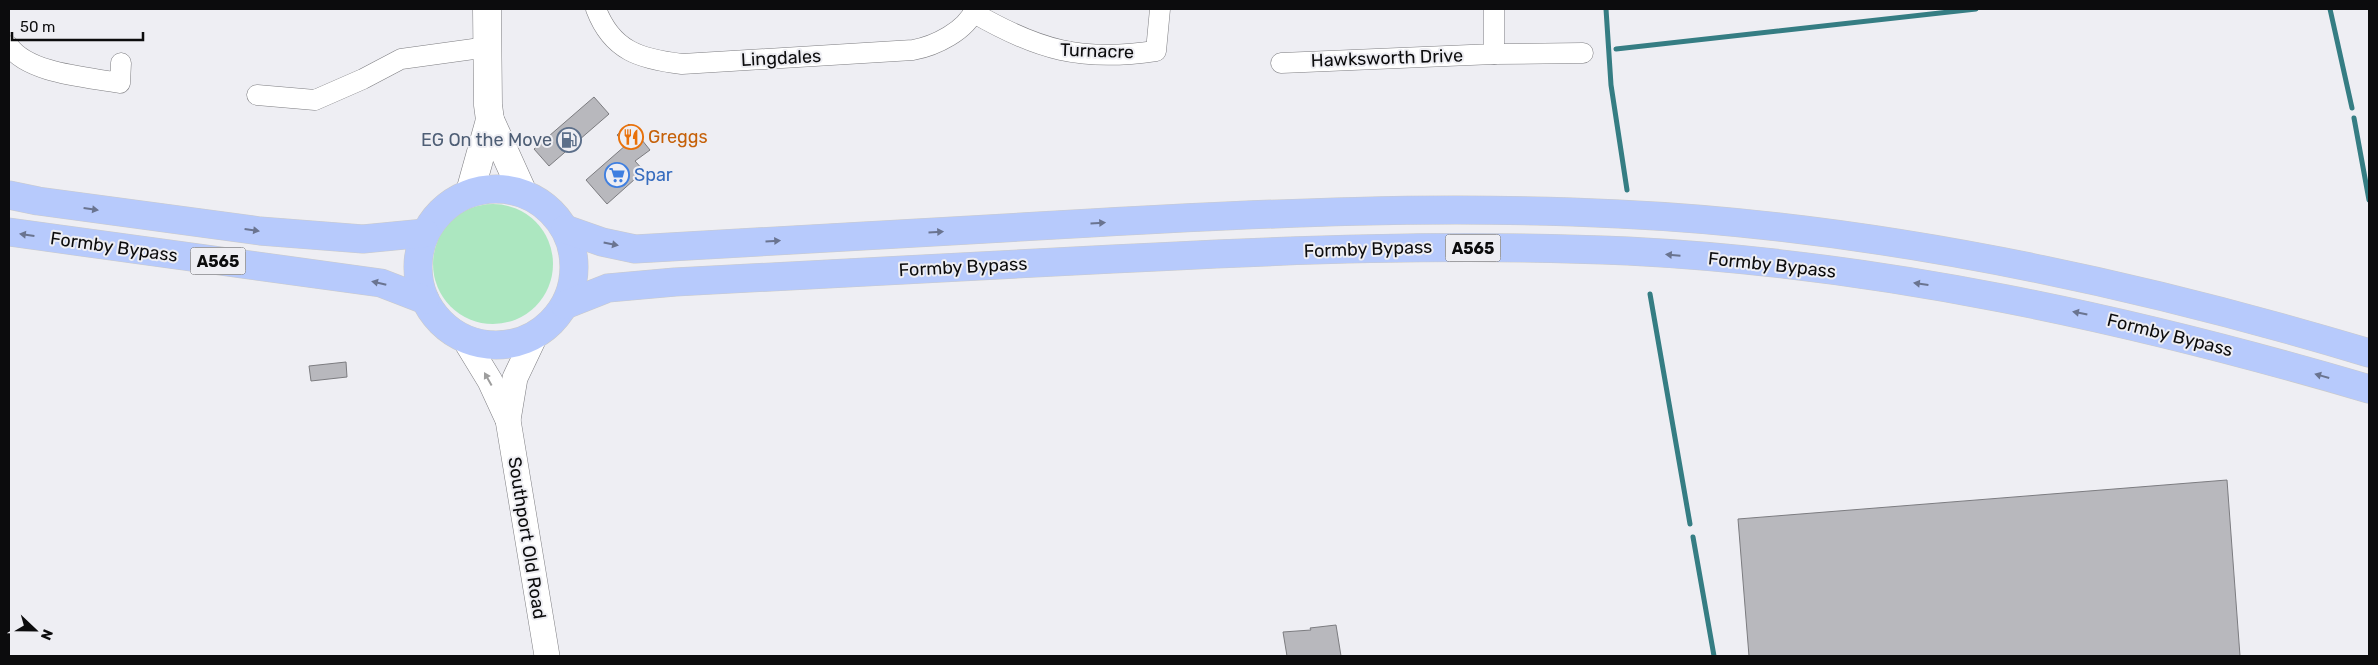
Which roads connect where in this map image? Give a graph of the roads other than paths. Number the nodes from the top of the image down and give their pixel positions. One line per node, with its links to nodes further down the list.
1 (487, 9): 7 (main road)
2 (596, 9): 5 (street, Lingdales)
3 (1160, 9): 5 (street, Turnacre)
4 (1494, 9): 9 (street)
5 (975, 11)
6 (9, 46): 10 (street)
7 (488, 47): 12 (street); 13 (main road)
8 (1583, 53): 9 (street, Hawksworth Drive)
9 (1494, 54): 11 (street, Hawksworth Drive)
10 (121, 63)
11 (1281, 63)
12 (257, 95)
13 (490, 120): 14 (main road); 15 (main road)
14 (470, 192): 15 (highway, A565); 19 (highway, A565)
15 (523, 193): 17 (highway, A565)
16 (9, 195): 19 (highway, Formby Bypass / A565, one-way to 19)
17 (565, 229): 21 (highway, A565); 24 (highway, Formby Bypass / A565, one-way to 24)
18 (9, 232): 20 (highway, Formby Bypass / A565, one-way to 18)
19 (425, 233): 20 (highway, A565)
20 (425, 300): 23 (highway, A565)
21 (566, 305): 22 (highway, A565); 25 (highway, Formby Bypass / A565, one-way to 21)
22 (535, 336): 23 (highway, A565); 26 (street)
23 (465, 340): 26 (street, one-way to 23)
24 (2369, 353)
25 (2369, 389)
26 (508, 420): 27 (street, Southport Old Road)
27 (547, 656)

